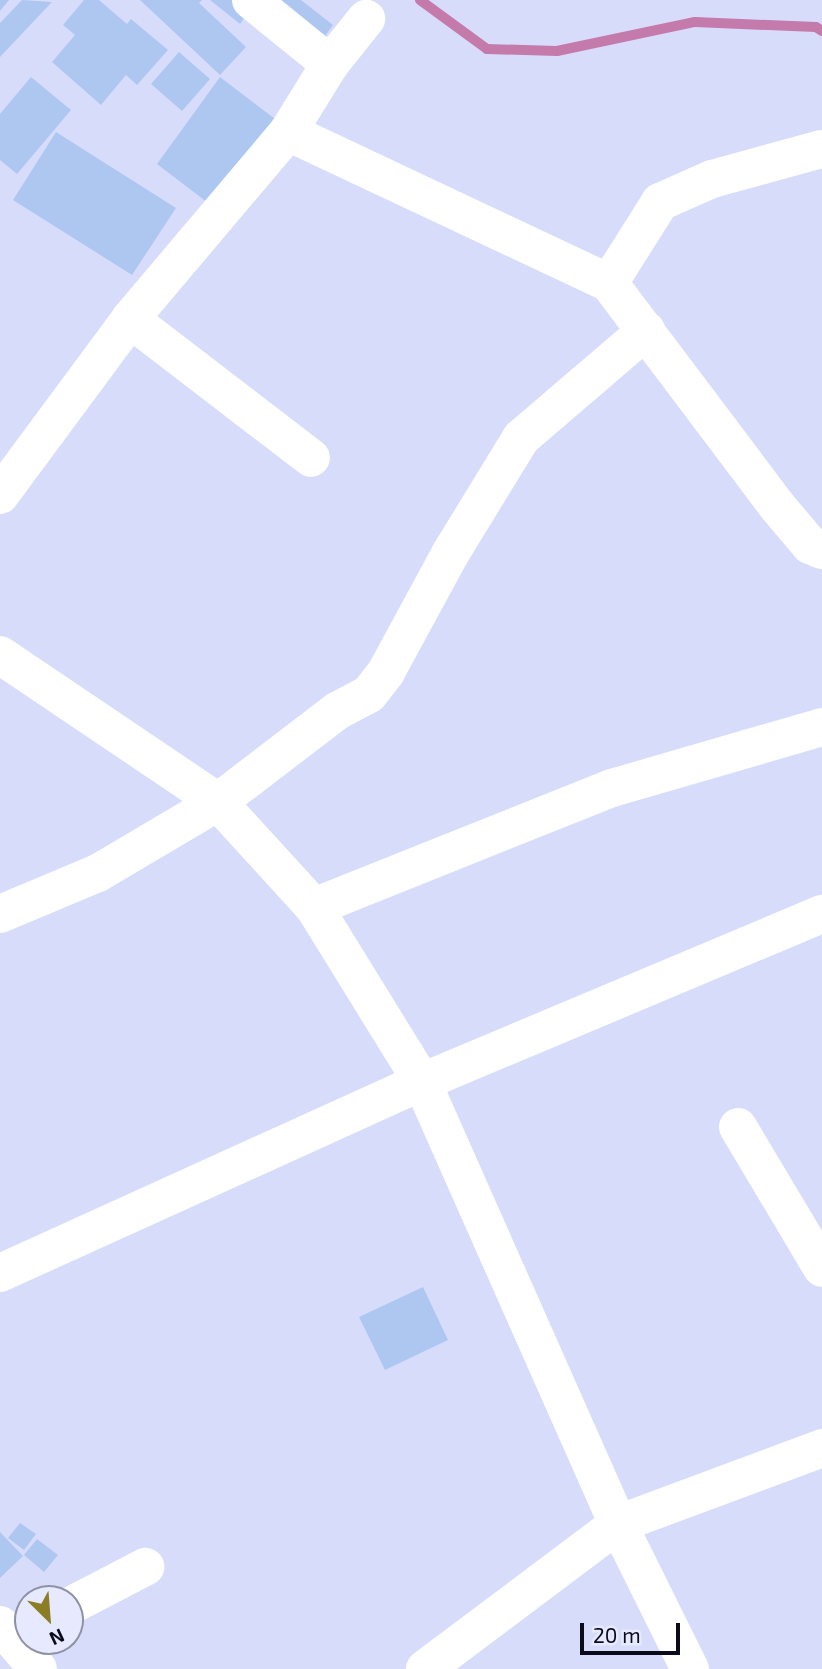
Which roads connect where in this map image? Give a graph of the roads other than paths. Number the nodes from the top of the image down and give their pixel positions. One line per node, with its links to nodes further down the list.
1 (251, 0): 3 (street)
2 (366, 19): 3 (street)
3 (330, 64): 4 (street)
4 (288, 132): 6 (street); 7 (street)
5 (822, 149): 6 (street)
6 (609, 283): 8 (street)
7 (130, 319): 9 (street); 10 (street)
8 (646, 331): 11 (street); 14 (street)
9 (311, 458)
10 (0, 495)
11 (822, 550)
12 (0, 655): 14 (street)
13 (822, 727): 15 (street)
14 (218, 802): 15 (street); 16 (street)
15 (314, 907): 18 (street)
16 (0, 914)
17 (822, 914): 18 (street)
18 (422, 1082): 21 (street); 23 (street)
19 (738, 1127): 20 (street)
20 (822, 1268)
21 (0, 1273)
22 (822, 1448): 23 (street)
23 (618, 1524): 28 (street); 29 (street)
24 (145, 1567): 25 (street)
25 (84, 1599)
26 (13, 1630): 27 (street)
27 (38, 1669)
28 (425, 1669)
29 (690, 1669)

